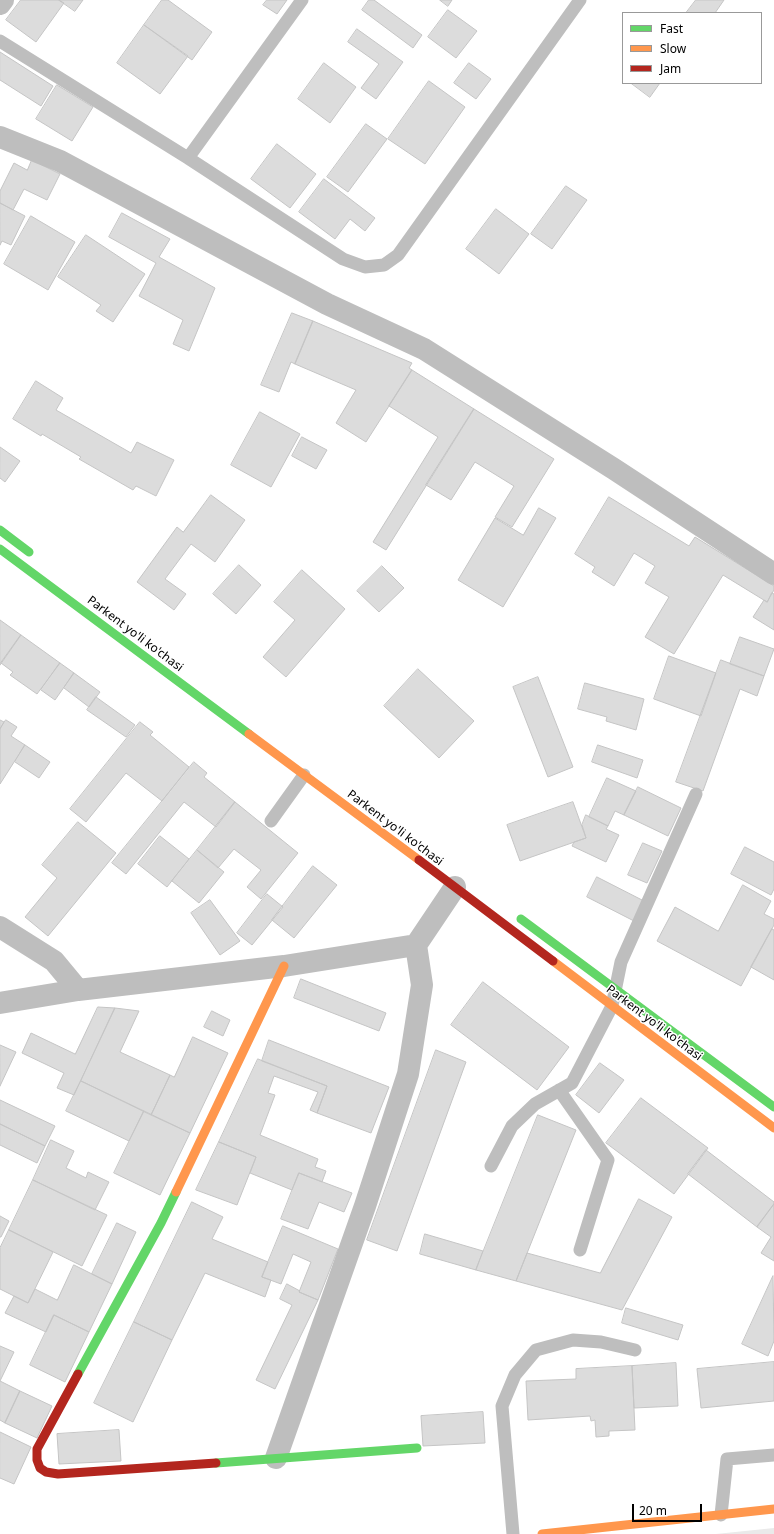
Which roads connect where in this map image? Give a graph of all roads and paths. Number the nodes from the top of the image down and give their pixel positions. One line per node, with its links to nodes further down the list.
1 (3, 0): 4 (street)
2 (302, 0): 7 (lane)
3 (580, 0): 7 (lane)
4 (0, 4)
5 (0, 40): 7 (lane)
6 (0, 137): 11 (street)
7 (188, 158)
8 (0, 530): 10 (main road)
9 (0, 548): 12 (main road, Parkent yo'li ko'chasi)
10 (38, 559)
11 (774, 574)
12 (304, 775): 14 (lane); 15 (main road, Parkent yo'li ko'chasi)
13 (696, 794): 20 (lane)
14 (271, 821)
15 (455, 887): 18 (street); 23 (main road, Parkent yo'li ko'chasi)
16 (513, 912): 20 (main road, Parkent yo'li ko'chasi)
17 (0, 927): 21 (street)
18 (416, 945): 19 (street); 32 (street)
19 (284, 966): 21 (street); 32 (main road)
20 (616, 989): 23 (lane); 25 (main road, Parkent yo'li ko'chasi)
21 (78, 990): 22 (street)
22 (0, 1003)
23 (612, 1006): 24 (lane); 26 (main road, Parkent yo'li ko'chasi)
24 (559, 1090): 27 (lane); 28 (lane)
25 (774, 1107)
26 (774, 1128)
27 (491, 1166)
28 (580, 1250)
29 (635, 1350): 35 (lane)
30 (416, 1448): 32 (main road)
31 (774, 1456): 34 (lane)
32 (276, 1458)
33 (774, 1509): 34 (main road)
34 (721, 1515): 36 (main road)
35 (513, 1534)
36 (542, 1534)

